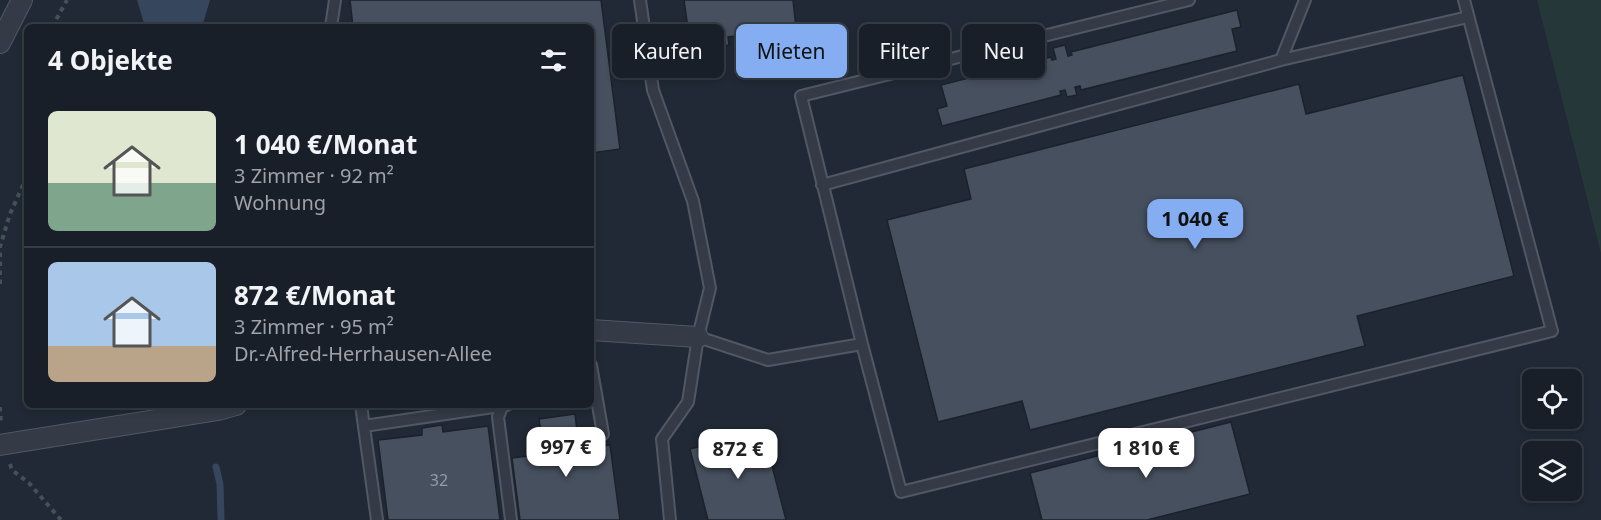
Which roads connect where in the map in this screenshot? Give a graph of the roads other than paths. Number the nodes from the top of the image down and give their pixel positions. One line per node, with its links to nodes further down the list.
1 (22, 0): 9 (street)
2 (335, 0): 8 (lane)
3 (640, 0): 13 (lane)
4 (1189, 0): 11 (lane)
5 (1305, 0): 10 (lane)
6 (1464, 0): 7 (lane)
7 (1468, 17): 10 (lane); 14 (lane)
8 (331, 24)
9 (0, 43)
10 (1281, 60): 11 (lane)
11 (822, 185): 14 (lane)
12 (594, 330): 13 (street)
13 (698, 337): 14 (lane); 25 (lane)
14 (862, 344)
15 (594, 393): 21 (lane)
16 (225, 408): 22 (street)
17 (361, 408): 20 (lane)
18 (484, 408): 20 (lane)
19 (502, 408): 24 (lane)
20 (364, 426): 23 (lane)
21 (603, 434)
22 (2, 445)
23 (377, 520)
24 (511, 520)
25 (670, 520)

